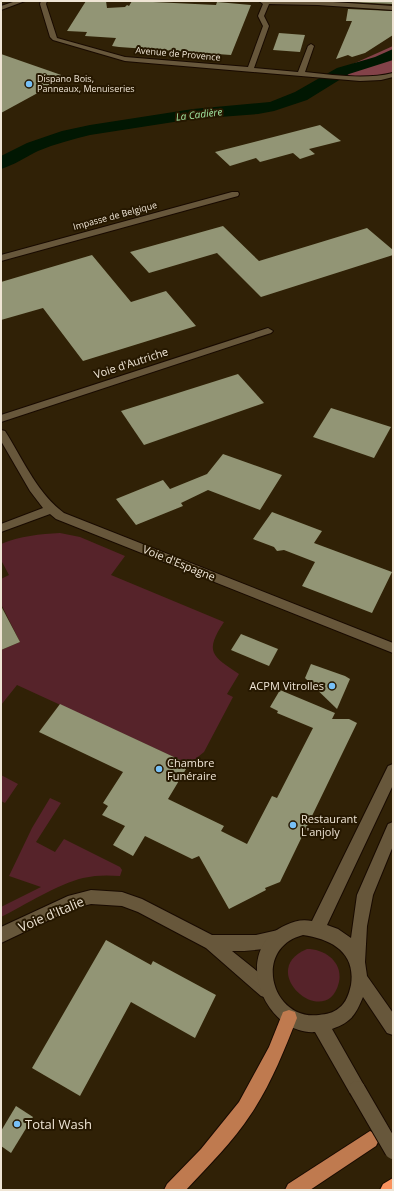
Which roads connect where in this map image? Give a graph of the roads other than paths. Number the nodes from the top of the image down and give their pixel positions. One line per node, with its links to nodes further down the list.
1 (4, 1): 6 (street)
2 (22, 1): 7 (street)
3 (41, 2): 10 (street, Avenue de Provence)
4 (263, 2): 5 (street); 10 (street)
5 (318, 2): 8 (street)
6 (1, 3)
7 (1, 8)
8 (393, 8)
9 (311, 46): 11 (street)
10 (250, 70): 11 (street, Avenue de Provence)
11 (302, 74): 12 (street, Avenue de Provence)
12 (393, 75)
13 (235, 194): 14 (street, Impasse de Belgique)
14 (1, 258)
15 (268, 331): 16 (street, Voie d'Autriche)
16 (1, 419)
17 (1, 433): 18 (street, Voie d'Espagne)
18 (50, 510): 19 (street); 20 (street, Voie d'Espagne)
19 (1, 528)
20 (393, 648)
21 (393, 770): 23 (street)
22 (393, 829): 27 (street)
23 (318, 928): 25 (street); 27 (street)
24 (1, 935): 26 (street, Voie d'Italie)
25 (278, 938): 26 (street, Voie d'Italie); 29 (street)
26 (211, 943): 29 (street, Voie d'Italie)
27 (357, 962): 28 (street)
28 (360, 979): 31 (street); 32 (street)
29 (267, 990): 30 (street)
30 (289, 1018): 31 (street); 36 (main road)
31 (320, 1025): 34 (street, bridge)
32 (393, 1027)
33 (370, 1140): 37 (main road)
34 (393, 1151)
35 (393, 1187): 38 (highway)
36 (173, 1190)
37 (294, 1190)
38 (389, 1190)

